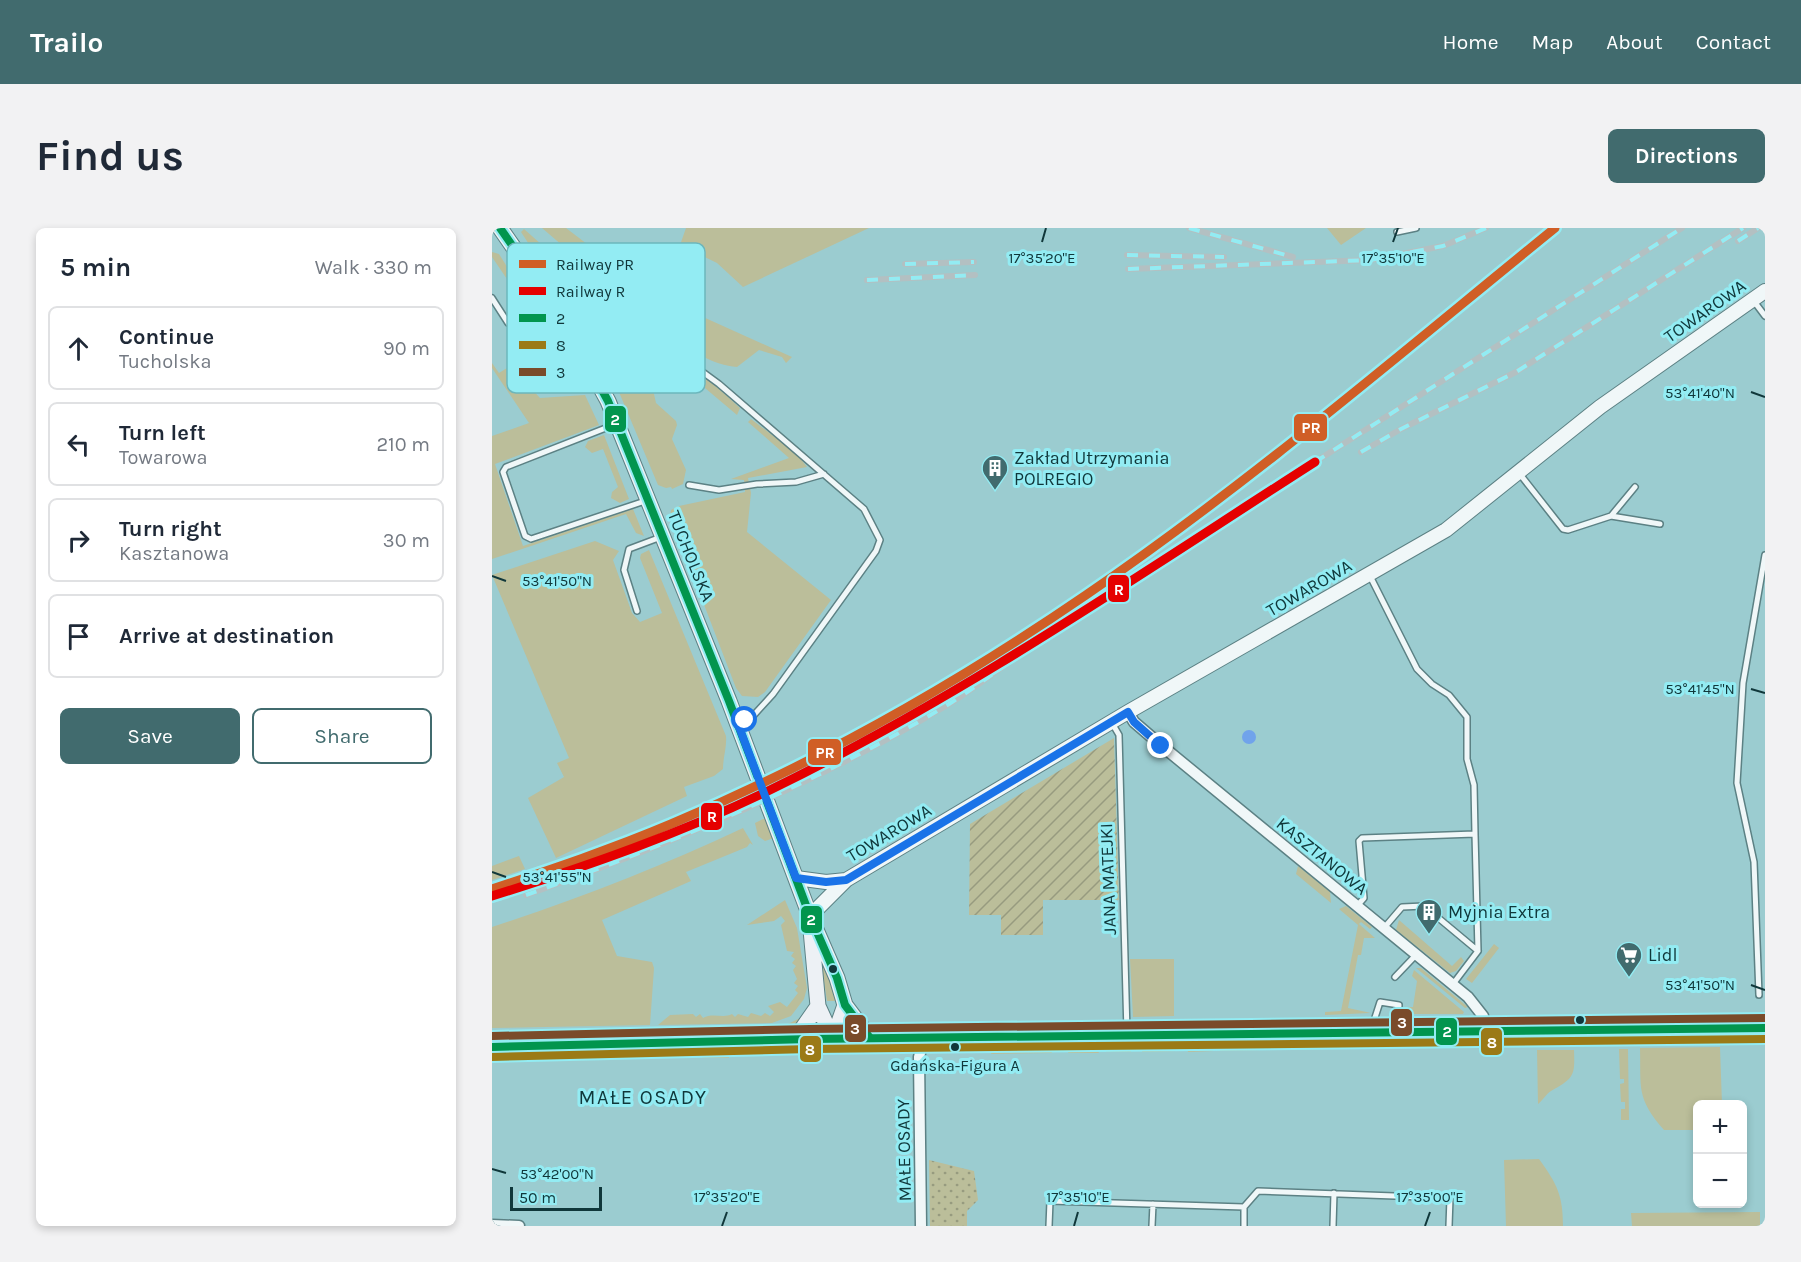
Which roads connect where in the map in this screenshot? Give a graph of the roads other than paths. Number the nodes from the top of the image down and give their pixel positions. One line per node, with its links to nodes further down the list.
1 (500, 228): 4 (street); 5 (main road, TUCHOLSKA)
2 (1416, 228): 3 (lane)
3 (1397, 232)
4 (492, 234)
5 (510, 243)
6 (1765, 291): 8 (street, TOWAROWA)
7 (492, 298): 10 (lane)
8 (1752, 299): 9 (lane); 14 (street, TOWAROWA)
9 (1765, 316)
10 (507, 321)
11 (705, 374): 15 (lane)
12 (603, 393): 13 (main road, TUCHOLSKA)
13 (617, 424): 18 (main road, TUCHOLSKA); 18 (lane)
14 (1519, 473): 19 (lane); 23 (street, TOWAROWA)
15 (824, 474): 16 (lane); 27 (lane)
16 (689, 485)
17 (1635, 487): 19 (lane)
18 (648, 500): 21 (main road, TUCHOLSKA)
19 (1611, 516): 20 (lane)
20 (1660, 524)
21 (663, 537): 24 (lane); 27 (main road, TUCHOLSKA)
22 (1765, 555): 38 (lane)
23 (1369, 574): 25 (street, TOWAROWA); 28 (lane)
24 (638, 611)
25 (1128, 712): 26 (street, TOWAROWA); 31 (street, KASZTANOWA)
26 (1112, 722): 30 (street, TOWAROWA); 47 (lane, JANA MATEJKI)
27 (738, 724): 29 (main road, TUCHOLSKA)
28 (1475, 834): 31 (lane); 34 (lane)
29 (796, 878): 30 (street, TOWAROWA); 32 (main road, TUCHOLSKA)
30 (846, 880): 32 (street, TOWAROWA)
31 (1357, 906): 33 (street, KASZTANOWA)
32 (810, 916): 41 (main road, TUCHOLSKA); 42 (main road, TUCHOLSKA)
33 (1384, 928): 34 (lane); 35 (street, KASZTANOWA)
34 (1478, 951): 37 (lane)
35 (1416, 955): 36 (lane); 37 (street, KASZTANOWA)
36 (1395, 977)
37 (1453, 984): 44 (street, KASZTANOWA)
38 (1759, 995)
39 (1391, 997): 40 (lane)
40 (1390, 1004): 45 (lane); 46 (lane)
41 (845, 1005): 48 (main road, TUCHOLSKA); 51 (main road)
42 (818, 1006): 50 (main road); 51 (main road, TUCHOLSKA)
43 (1765, 1028): 44 (main road)
44 (1485, 1031): 46 (main road)
45 (1371, 1033): 46 (main road); 47 (main road)
46 (1397, 1033)
47 (1127, 1036): 49 (main road)
48 (870, 1038): 49 (main road); 51 (main road)
49 (924, 1038): 58 (street, MAŁE OSADY)
50 (795, 1039): 51 (main road); 52 (main road)
51 (833, 1039)
52 (492, 1047)
53 (1334, 1193): 55 (lane); 62 (lane); 63 (lane)
54 (1153, 1204): 55 (lane); 59 (lane); 60 (lane)
55 (1244, 1207): 61 (lane)
56 (492, 1225): 57 (street)
57 (519, 1226)
58 (921, 1226)
59 (1049, 1226)
60 (1152, 1226)
61 (1244, 1226)
62 (1333, 1226)
63 (1449, 1226)

